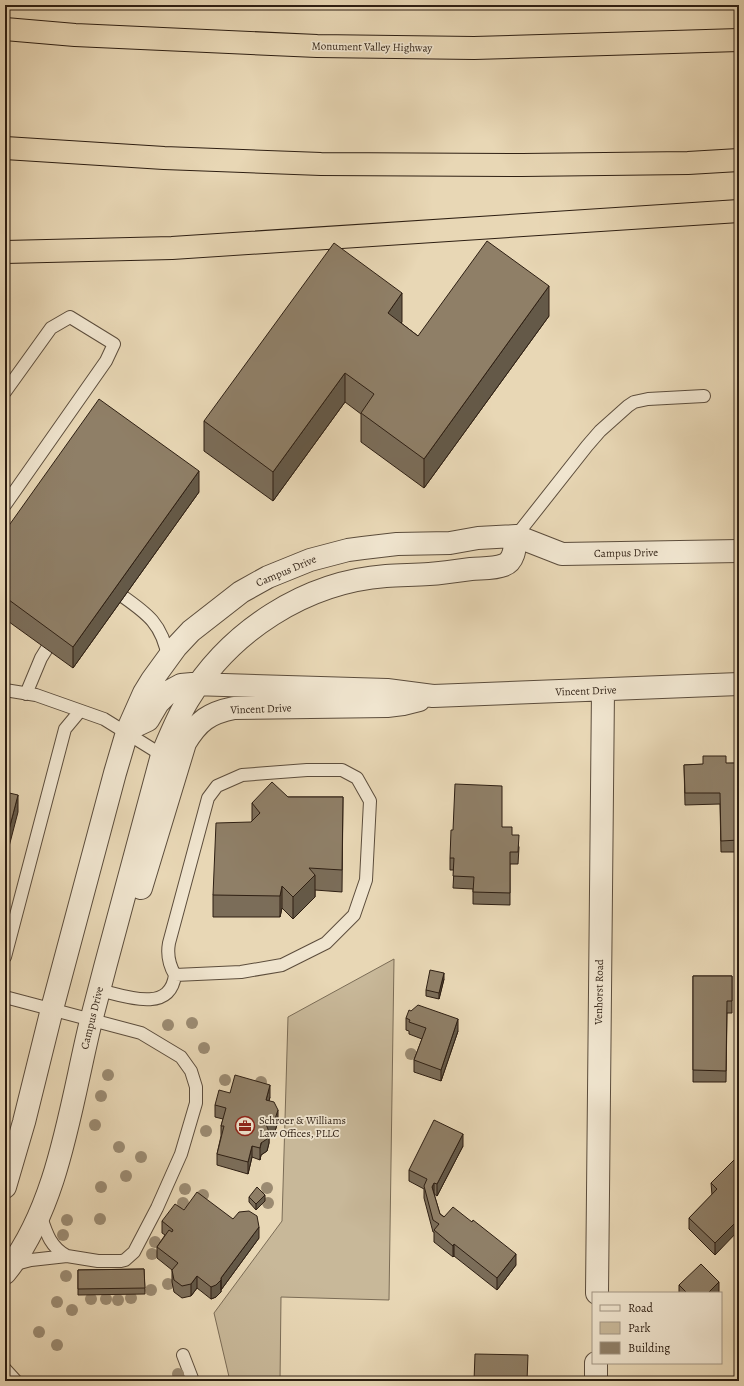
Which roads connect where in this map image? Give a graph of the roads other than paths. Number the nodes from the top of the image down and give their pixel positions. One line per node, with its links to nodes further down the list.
1 (5, 29): 2 (highway, Monument Valley Highway)
2 (739, 40)
3 (5, 148): 4 (highway)
4 (739, 160)
5 (739, 211): 6 (highway)
6 (5, 252)
7 (5, 392): 9 (lane)
8 (704, 396): 10 (lane)
9 (5, 505)
10 (516, 536): 11 (street, Campus Drive); 14 (street, Campus Drive); 15 (street, Campus Drive)
11 (739, 551)
12 (102, 580): 14 (lane)
13 (62, 625): 19 (lane)
14 (168, 658): 22 (street, Campus Drive)
15 (200, 684): 20 (street, Vincent Drive); 22 (street, Vincent Drive); 23 (street, Campus Drive)
16 (739, 684): 18 (street, Vincent Drive)
17 (5, 690): 19 (lane)
18 (603, 690): 20 (street, Vincent Drive); 35 (street, Venhorst Road)
19 (26, 694): 21 (lane)
20 (433, 696): 24 (street, Vincent Drive)
21 (80, 711): 22 (lane); 25 (lane)
22 (127, 731): 23 (lane); 29 (street, Campus Drive)
23 (162, 755): 24 (street, Campus Drive)
24 (114, 932): 27 (street, Campus Drive)
25 (5, 957)
26 (175, 975): 26 (lane); 27 (lane)
27 (99, 990): 30 (street, Campus Drive)
28 (5, 997): 29 (lane)
29 (52, 1009): 30 (lane); 31 (street, Campus Drive)
30 (92, 1019): 32 (street, Campus Drive); 33 (lane)
31 (5, 1187)
32 (40, 1214): 33 (lane); 34 (street, Campus Drive)
33 (67, 1256): 34 (lane)
34 (8, 1269)
35 (597, 1292)
36 (183, 1355): 40 (lane)
37 (596, 1364): 41 (street)
38 (5, 1369): 39 (lane)
39 (16, 1381)
40 (193, 1381)
41 (596, 1381)

